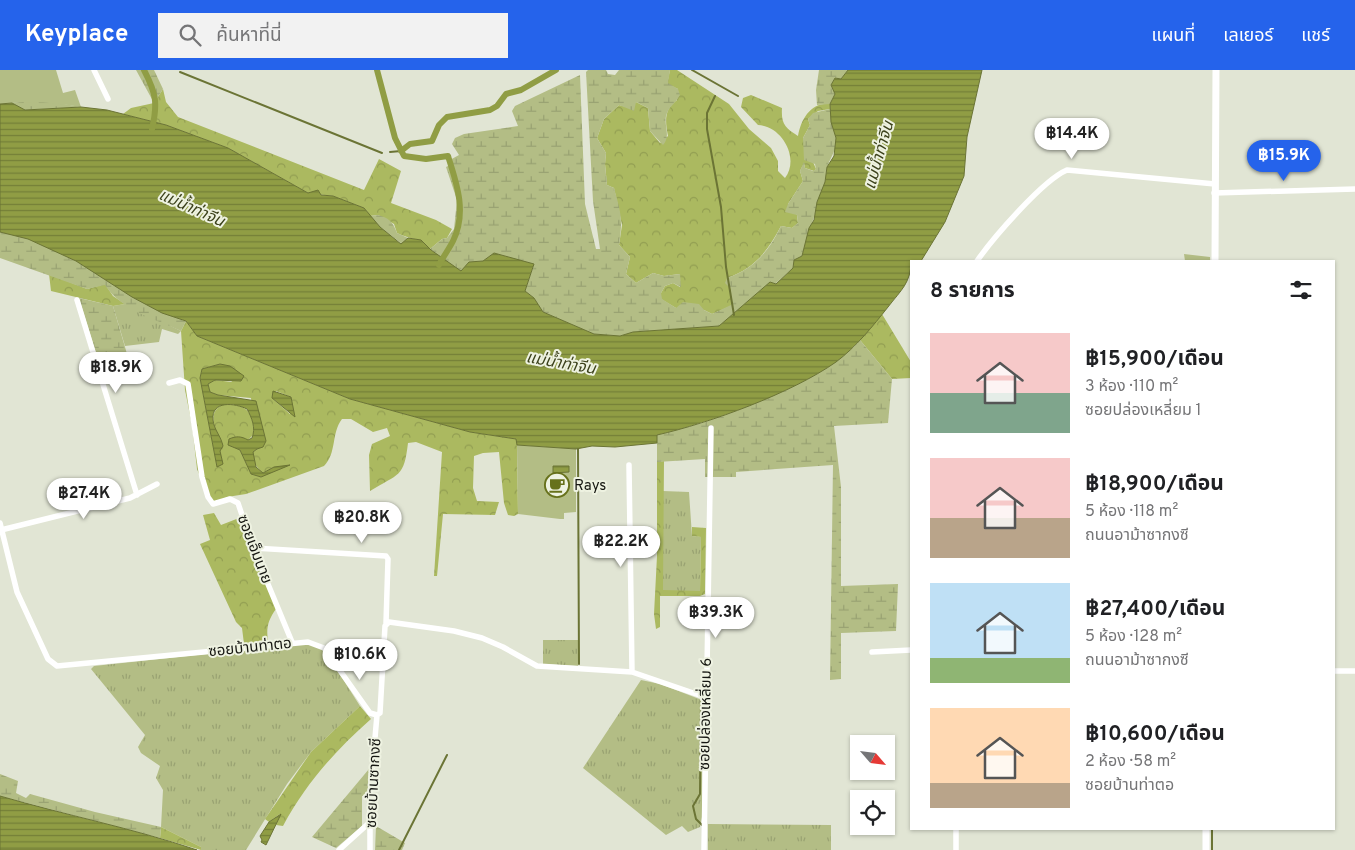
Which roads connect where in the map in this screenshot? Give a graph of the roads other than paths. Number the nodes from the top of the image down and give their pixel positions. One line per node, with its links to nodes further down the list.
1 (94, 70): 3 (street)
2 (1216, 70): 4 (street)
3 (108, 99)
4 (1215, 184): 6 (street); 7 (street)
5 (1355, 189): 6 (street)
6 (1214, 193): 8 (street)
7 (978, 260)
8 (1215, 260)
9 (77, 300): 14 (street)
10 (169, 383): 16 (street, ซอยเอ็มนาย)
11 (711, 428): 24 (street, ซอยปล่องเหลี่ยม 6)
12 (629, 465): 23 (street)
13 (157, 484): 14 (street)
14 (137, 495): 15 (street)
15 (1, 527): 18 (street, ซอยบ้านท่าตอ)
16 (253, 548): 17 (street); 18 (street, ซอยเอ็มนาย)
17 (386, 623): 23 (street); 25 (street)
18 (292, 642): 25 (street, ซอยบ้านท่าตอ)
19 (910, 650): 20 (street)
20 (872, 652)
21 (1335, 671): 22 (street)
22 (1355, 671)
23 (632, 672): 24 (street)
24 (705, 696): 31 (street, ซอยปล่องเหลี่ยม 6)
25 (377, 715): 26 (street, ซอยบ้านซากงซี)
26 (369, 823): 29 (street); 30 (street, ซอยบ้านซากงซี)
27 (956, 830): 32 (street)
28 (1206, 830): 33 (street)
29 (339, 850)
30 (370, 850)
31 (704, 850)
32 (956, 850)
33 (1206, 850)

